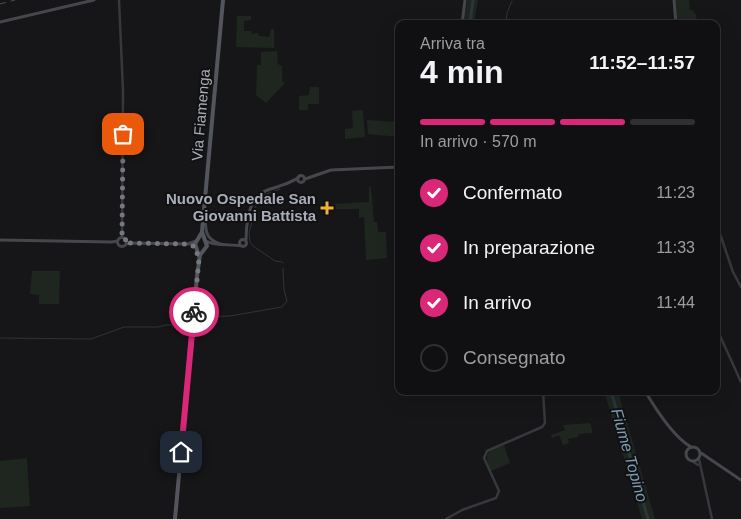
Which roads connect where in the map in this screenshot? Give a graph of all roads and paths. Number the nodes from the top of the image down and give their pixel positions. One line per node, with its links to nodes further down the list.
1 (94, 0): 8 (main road)
2 (119, 0): 15 (street)
3 (223, 0): 12 (main road, Via Fiamenga)
4 (465, 0): 6 (main road)
5 (674, 0): 7 (main road)
6 (462, 20)
7 (676, 20)
8 (0, 22)
9 (395, 167): 10 (main road)
10 (302, 177): 11 (main road); 11 (main road)
11 (292, 182): 18 (main road)
12 (204, 208): 13 (main road, Via Fiamenga); 23 (main road)
13 (202, 232): 16 (main road, Via Fiamenga); 17 (main road, Via Fiamenga)
14 (720, 234): 28 (street)
15 (122, 238): 20 (main road); 21 (main road)
16 (198, 240): 17 (main road); 22 (main road); 25 (main road, Via Fiamenga)
17 (205, 240): 23 (main road); 26 (main road, Via Fiamenga)
18 (243, 240): 24 (main road); 24 (main road)
19 (2, 241): 20 (main road)
20 (117, 242): 21 (main road)
21 (128, 243): 22 (main road)
22 (188, 244): 25 (main road)
23 (218, 244): 24 (main road); 26 (main road)
24 (232, 244)
25 (196, 249): 26 (main road); 27 (main road, Via Fiamenga)
26 (206, 249): 27 (main road, Via Fiamenga)
27 (199, 259): 40 (main road, Via Fiamenga)
28 (741, 287)
29 (720, 336): 30 (street)
30 (741, 382)
31 (544, 395): 41 (street)
32 (648, 395): 33 (main road)
33 (689, 448): 34 (main road); 37 (main road)
34 (701, 453): 35 (main road); 36 (main road)
35 (706, 457): 36 (main road); 39 (main road)
36 (699, 458): 37 (main road); 38 (street)
37 (692, 461): 38 (street)
38 (699, 466): 42 (street)
39 (741, 480)
40 (175, 519)
41 (446, 519)
42 (712, 519)

